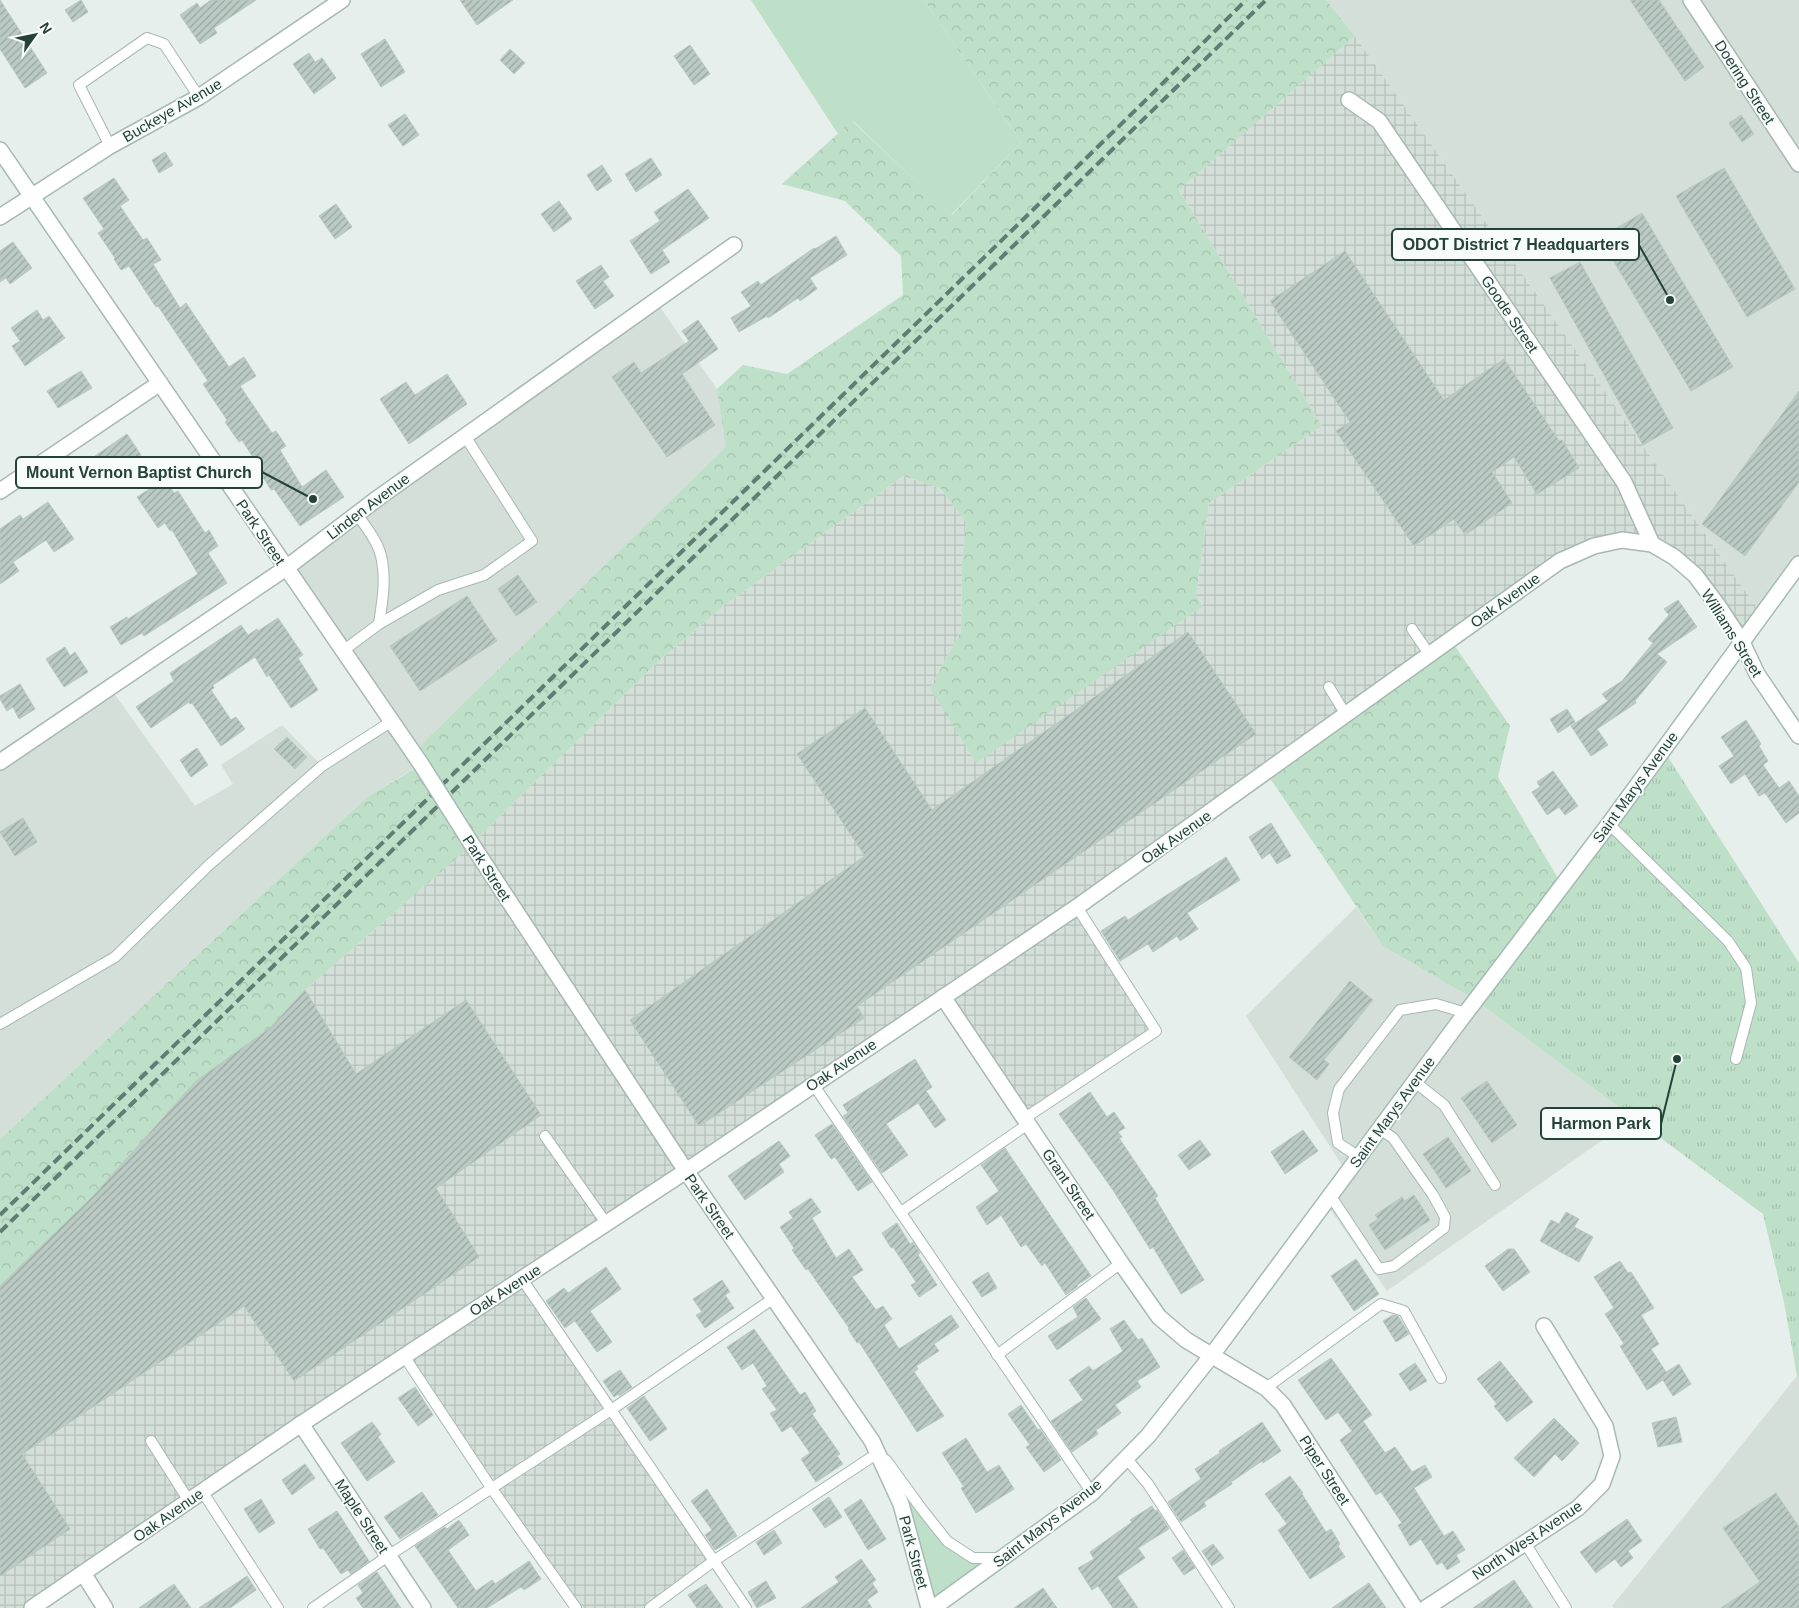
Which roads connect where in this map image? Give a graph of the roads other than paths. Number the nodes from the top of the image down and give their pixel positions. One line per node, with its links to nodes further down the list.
1 (342, 0): 3 (street, Buckeye Avenue)
2 (1691, 0): 7 (street, Doering Street)
3 (199, 97): 5 (street, Buckeye Avenue); 5 (lane)
4 (1349, 100): 15 (street, Goode Street)
5 (110, 146): 8 (street, Buckeye Avenue)
6 (0, 150): 8 (street, Park Street)
7 (1799, 164)
8 (30, 196): 9 (street, Buckeye Avenue); 11 (street, Park Street)
9 (0, 217)
10 (734, 245): 12 (street, Linden Avenue)
11 (160, 383): 13 (street); 17 (street, Park Street)
12 (465, 436): 14 (street, Linden Avenue); 18 (lane)
13 (0, 491)
14 (356, 513): 17 (street, Linden Avenue); 18 (lane)
15 (1652, 544): 20 (street, Williams Street); 22 (street, Oak Avenue)
16 (1799, 564): 20 (street, Saint Marys Avenue)
17 (286, 568): 21 (street, Park Street); 27 (street, Linden Avenue)
18 (379, 624): 21 (lane)
19 (1412, 629): 22 (lane)
20 (1742, 642): 26 (street, Williams Street); 28 (street, Saint Marys Avenue)
21 (344, 650): 25 (street, Park Street)
22 (1429, 654): 24 (street, Oak Avenue)
23 (1329, 687): 24 (lane)
24 (1346, 715): 29 (street, Oak Avenue)
25 (392, 721): 32 (lane); 40 (street, Park Street, bridge)
26 (1799, 736)
27 (0, 762)
28 (1609, 824): 31 (street, Saint Marys Avenue); 33 (lane)
29 (1076, 908): 30 (street, Oak Avenue); 36 (lane)
30 (942, 997): 35 (street, Oak Avenue); 36 (street, Grant Street)
31 (1466, 1013): 34 (street, Saint Marys Avenue); 39 (lane)
32 (0, 1024)
33 (1736, 1059)
34 (1415, 1082): 37 (street, Saint Marys Avenue); 41 (lane)
35 (813, 1084): 40 (street, Oak Avenue); 43 (lane)
36 (1027, 1121): 43 (lane); 45 (street, Grant Street)
37 (1380, 1128): 39 (street, Saint Marys Avenue); 42 (lane)
38 (545, 1136): 44 (lane)
39 (1358, 1157): 42 (street, Saint Marys Avenue)
40 (686, 1171): 44 (street, Oak Avenue); 47 (street, Park Street)
41 (1495, 1185)
42 (1330, 1195): 50 (street, Saint Marys Avenue)
43 (901, 1212): 49 (lane)
44 (606, 1223): 46 (street, Oak Avenue)
45 (1121, 1263): 49 (lane); 50 (street, Grant Street)
46 (522, 1278): 51 (street, Oak Avenue); 54 (lane)
47 (774, 1298): 54 (lane); 57 (street, Park Street)
48 (1544, 1326): 63 (street, North West Avenue)
49 (997, 1355): 61 (lane)
50 (1212, 1355): 53 (street, Piper Street); 58 (street, Saint Marys Avenue)
51 (404, 1356): 55 (street, Oak Avenue); 59 (lane)
52 (1441, 1378): 53 (lane)
53 (1266, 1388): 78 (street, Piper Street)
54 (612, 1410): 59 (lane); 66 (lane)
55 (301, 1424): 60 (street, Oak Avenue); 64 (street, Maple Street)
56 (151, 1441): 62 (lane)
57 (875, 1447): 65 (lane); 66 (lane); 76 (street, Park Street)
58 (1126, 1458): 61 (street, Saint Marys Avenue); 77 (lane)
59 (492, 1490): 64 (lane); 73 (lane)
60 (202, 1491): 62 (street, Oak Avenue); 70 (lane)
61 (1092, 1493): 65 (street, Saint Marys Avenue)
62 (189, 1500): 67 (street, Oak Avenue)
63 (1525, 1543): 79 (street, North West Avenue); 80 (lane)
64 (388, 1556): 71 (lane); 72 (street, Maple Street)
65 (1002, 1558): 76 (street, Saint Marys Avenue)
66 (714, 1560): 74 (lane); 75 (lane)
67 (83, 1573): 68 (street, Oak Avenue); 69 (street)
68 (32, 1608)
69 (105, 1608)
70 (278, 1608)
71 (313, 1608)
72 (423, 1608)
73 (576, 1608)
74 (650, 1608)
75 (746, 1608)
76 (931, 1608)
77 (1229, 1608)
78 (1414, 1608)
79 (1426, 1608)
80 (1566, 1608)

